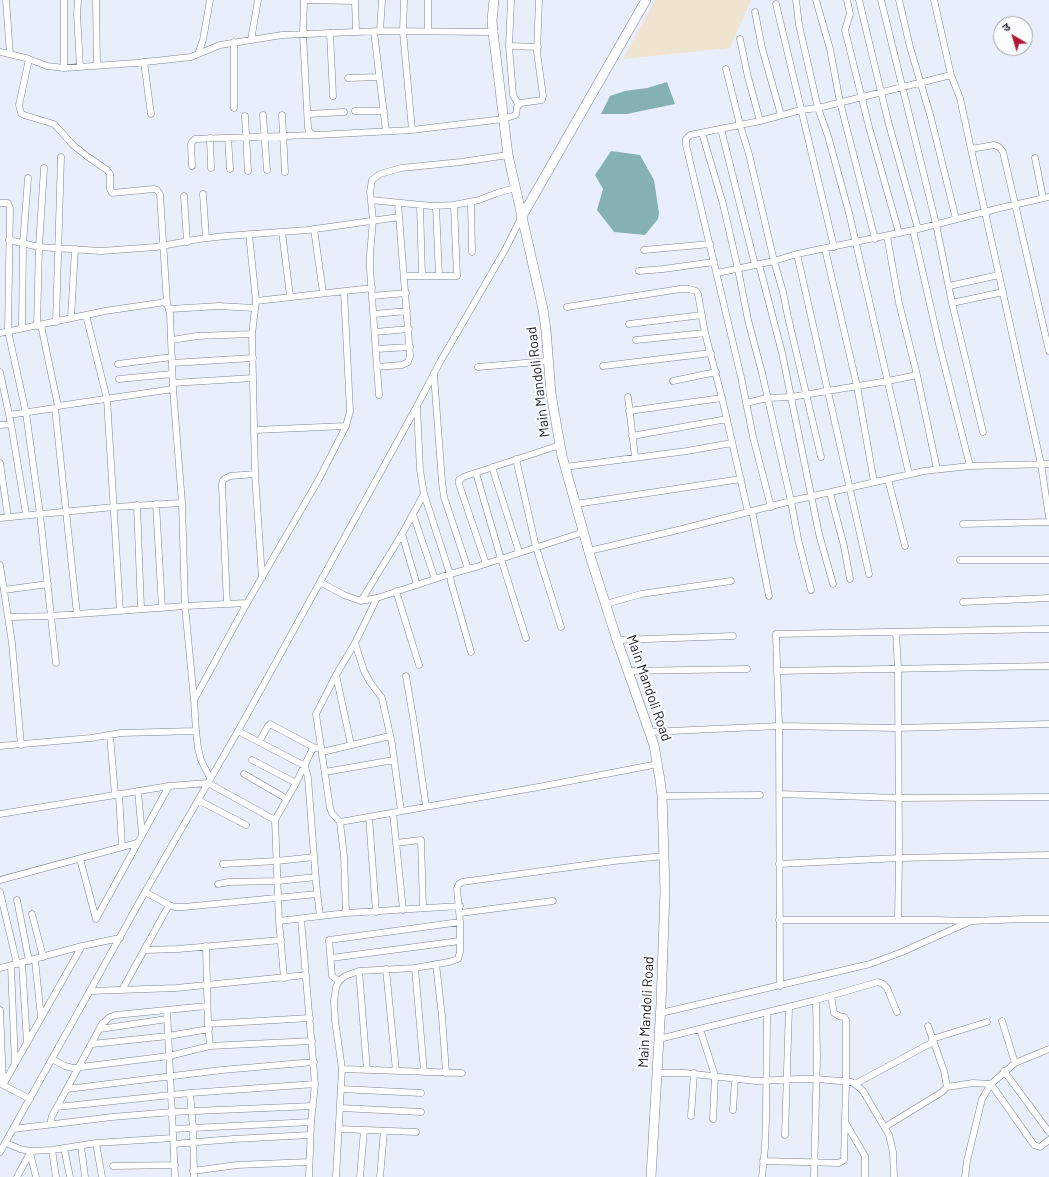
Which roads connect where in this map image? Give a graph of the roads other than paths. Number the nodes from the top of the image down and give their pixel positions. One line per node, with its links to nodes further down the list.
1 (6, 0): 40 (street)
2 (64, 0): 46 (street)
3 (78, 0): 45 (street)
4 (96, 0): 44 (street)
5 (210, 0): 41 (street)
6 (258, 0): 35 (street)
7 (305, 0): 8 (street); 33 (street)
8 (355, 0): 28 (street)
9 (382, 0): 26 (street)
10 (404, 0): 30 (street)
11 (428, 0): 27 (street)
12 (494, 0): 31 (street, Main Mandoli Road)
13 (511, 0): 37 (street)
14 (539, 0): 38 (street)
15 (646, 0): 109 (street)
16 (796, 0): 59 (street)
17 (816, 0): 56 (street)
18 (847, 0): 55 (street)
19 (859, 0): 53 (street)
20 (888, 0): 23 (street)
21 (899, 0): 51 (street)
22 (934, 0): 48 (street)
23 (882, 1): 52 (street)
24 (776, 4): 60 (street)
25 (755, 12): 68 (street)
26 (380, 31): 29 (street); 30 (street)
27 (428, 31): 30 (street); 31 (street)
28 (356, 32): 29 (street); 32 (street)
29 (374, 32): 49 (street)
30 (403, 32): 74 (street)
31 (493, 32): 70 (street, Main Mandoli Road)
32 (330, 33): 33 (street); 54 (street)
33 (303, 34): 35 (street); 65 (street)
34 (740, 39): 71 (street)
35 (251, 40): 36 (street)
36 (234, 42): 41 (street); 58 (street)
37 (509, 46): 38 (street); 57 (street)
38 (538, 47): 57 (street)
39 (0, 52): 40 (street)
40 (10, 54): 42 (street)
41 (198, 54): 43 (street)
42 (29, 59): 46 (street); 126 (street)
43 (144, 62): 44 (street); 64 (street)
44 (97, 66): 45 (street)
45 (80, 67): 46 (street)
46 (64, 68)
47 (726, 69): 72 (street)
48 (951, 75): 51 (street); 83 (street)
49 (379, 77): 50 (street); 62 (street)
50 (348, 78)
51 (920, 82): 52 (street); 110 (street)
52 (902, 86): 53 (street); 112 (street)
53 (881, 91): 55 (street); 114 (street)
54 (333, 96)
55 (862, 97): 56 (street); 116 (street)
56 (840, 102): 59 (street); 120 (street)
57 (518, 104): 70 (street)
58 (234, 108)
59 (818, 108): 60 (street); 123 (street)
60 (801, 110): 68 (street); 128 (street)
61 (355, 111): 62 (street)
62 (384, 111): 75 (street)
63 (344, 112): 65 (street)
64 (151, 114)
65 (308, 114): 77 (street)
66 (263, 115): 78 (street)
67 (282, 115): 79 (street)
68 (781, 115): 71 (street)
69 (246, 116): 80 (street)
70 (503, 119): 74 (street); 84 (street, Main Mandoli Road)
71 (760, 121): 72 (street)
72 (740, 125): 73 (street); 135 (street)
73 (721, 129): 76 (street); 137 (street)
74 (412, 130): 75 (street)
75 (386, 131): 77 (street)
76 (702, 133): 125 (street); 138 (street)
77 (313, 135): 79 (street)
78 (264, 136): 79 (street); 80 (street); 91 (street)
79 (283, 136): 93 (street)
80 (246, 137): 82 (street); 92 (street)
81 (210, 138): 82 (street); 87 (street); 89 (street)
82 (228, 138): 90 (street)
83 (971, 149): 103 (street); 107 (street)
84 (508, 155): 95 (street, Main Mandoli Road); 99 (street)
85 (61, 157): 129 (street)
86 (1035, 158): 98 (street)
87 (192, 166)
88 (44, 168): 127 (street)
89 (212, 168)
90 (230, 169)
91 (267, 170)
92 (248, 171)
93 (285, 172)
94 (28, 178): 124 (street)
95 (515, 188): 100 (street); 109 (street, Main Mandoli Road)
96 (203, 194): 119 (street)
97 (184, 196): 122 (street)
98 (1046, 198): 103 (street)
99 (371, 200): 102 (street); 111 (street)
100 (471, 202): 105 (street); 133 (street)
101 (0, 203): 121 (street)
102 (398, 203): 104 (street); 108 (street)
103 (1015, 204): 107 (street); 177 (street)
104 (420, 205): 106 (street); 143 (street)
105 (454, 205): 106 (street); 144 (street)
106 (436, 206): 144 (street)
107 (985, 211): 110 (street); 141 (street)
108 (400, 217): 111 (street); 142 (street)
109 (521, 218): 181 (street, Main Mandoli Road); 188 (street)
110 (956, 219): 112 (street)
111 (373, 220): 113 (street); 146 (street)
112 (936, 224): 114 (street); 145 (street)
113 (314, 229): 115 (street); 150 (street)
114 (916, 230): 116 (street); 226 (street)
115 (282, 232): 117 (street); 151 (street)
116 (899, 233): 118 (street)
117 (249, 234): 119 (street); 153 (street)
118 (887, 236): 120 (street); 190 (street)
119 (206, 238): 122 (street)
120 (875, 239): 123 (street)
121 (9, 240): 124 (street); 168 (street)
122 (186, 242): 126 (street)
123 (855, 243): 128 (street); 194 (street)
124 (24, 244): 127 (street); 166 (street)
125 (710, 244): 132 (street); 136 (street)
126 (164, 246): 130 (street); 155 (street)
127 (40, 247): 129 (street); 165 (street)
128 (834, 247): 131 (street)
129 (59, 248): 130 (street); 163 (street)
130 (74, 249): 162 (street)
131 (825, 249): 134 (street); 196 (street)
132 (644, 250)
133 (472, 252)
134 (796, 254): 135 (street); 197 (street)
135 (774, 261): 137 (street); 198 (street)
136 (714, 262): 139 (street); 140 (street)
137 (757, 265): 138 (street); 201 (street)
138 (738, 269): 140 (street); 203 (street)
139 (639, 271)
140 (717, 274): 205 (street)
141 (999, 275): 145 (street); 148 (street)
142 (405, 276): 143 (street); 149 (street)
143 (422, 276): 144 (street)
144 (439, 276)
145 (949, 286): 154 (street)
146 (372, 288): 147 (street); 152 (street)
147 (344, 292): 150 (street); 214 (street)
148 (1003, 292): 154 (street); 224 (street)
149 (406, 293): 152 (street); 158 (street)
150 (323, 294): 151 (street)
151 (290, 296): 153 (street)
152 (372, 296): 159 (street)
153 (256, 300): 157 (street)
154 (952, 303): 216 (street)
155 (168, 306): 157 (street); 160 (street); 173 (street)
156 (566, 307): 161 (street)
157 (254, 308): 172 (street)
158 (407, 311): 159 (street); 167 (street)
159 (374, 314): 169 (street)
160 (86, 315): 162 (street); 204 (street)
161 (702, 315): 164 (street); 171 (street)
162 (71, 318): 163 (street)
163 (56, 322): 165 (street)
164 (629, 324)
165 (39, 325): 166 (street); 207 (street)
166 (22, 328): 168 (street)
167 (409, 330): 169 (street); 175 (street)
168 (8, 331): 170 (street); 209 (street)
169 (375, 332): 176 (street)
170 (0, 333)
171 (705, 333): 174 (street); 178 (street)
172 (252, 334): 173 (street); 179 (street)
173 (172, 340): 180 (street)
174 (636, 340)
175 (410, 347): 176 (street); 184 (street)
176 (376, 350): 184 (street)
177 (1049, 351)
178 (711, 353): 183 (street); 187 (street)
179 (253, 358): 180 (street); 191 (street)
180 (172, 360): 182 (street); 189 (street)
181 (548, 361): 185 (street); 219 (street, Main Mandoli Road)
182 (118, 364)
183 (603, 366)
184 (377, 367): 199 (street)
185 (478, 367)
186 (0, 372): 210 (street)
187 (716, 372): 193 (street); 202 (street)
188 (434, 373): 206 (street); 268 (street)
189 (172, 374): 192 (street); 195 (street)
190 (917, 375): 194 (street); 229 (street)
191 (254, 378): 195 (street); 215 (street)
192 (119, 379)
193 (673, 381)
194 (888, 381): 196 (street); 232 (street)
195 (173, 386): 204 (street); 241 (street)
196 (857, 386): 197 (street); 235 (street)
197 (827, 391): 198 (street); 236 (street)
198 (806, 393): 201 (street); 221 (street)
199 (379, 395)
200 (628, 397): 208 (street)
201 (791, 397): 203 (street); 239 (street)
202 (722, 398): 208 (street); 211 (street)
203 (768, 398): 205 (street); 240 (street)
204 (107, 399): 207 (street); 245 (street)
205 (746, 403): 246 (street)
206 (417, 406): 238 (street); 275 (street)
207 (56, 407): 209 (street); 247 (street)
208 (629, 411): 217 (street)
209 (26, 413): 210 (street); 250 (street)
210 (9, 415): 212 (street)
211 (727, 419): 217 (street); 218 (street)
212 (11, 424): 213 (street); 249 (street)
213 (0, 425)
214 (346, 426): 215 (street); 271 (street)
215 (255, 430): 231 (street)
216 (983, 432)
217 (632, 436): 220 (street)
218 (732, 443): 220 (street); 233 (street)
219 (560, 444): 222 (street); 228 (street, Main Mandoli Road)
220 (635, 457): 228 (street)
221 (821, 457)
222 (516, 459): 227 (street); 260 (street)
223 (0, 463): 252 (street)
224 (1041, 464): 225 (street); 226 (street); 253 (street)
225 (1049, 464)
226 (970, 466): 229 (street)
227 (492, 467): 230 (street); 262 (street)
228 (565, 467): 243 (street, Main Mandoli Road)
229 (937, 469): 232 (street)
230 (476, 473): 263 (street); 267 (street)
231 (255, 474): 271 (street); 288 (street)
232 (909, 474): 234 (street)
233 (741, 479): 243 (street); 248 (street)
234 (888, 479): 235 (street); 259 (street)
235 (874, 482): 236 (street)
236 (850, 487): 237 (street); 270 (street)
237 (830, 493): 239 (street); 273 (street)
238 (424, 494): 251 (street); 269 (street)
239 (812, 497): 240 (street); 277 (street)
240 (791, 501): 246 (street); 280 (street)
241 (182, 503): 242 (street); 290 (street)
242 (156, 504): 244 (street); 291 (street)
243 (576, 504): 257 (street, Main Mandoli Road)
244 (136, 505): 245 (street); 292 (street)
245 (114, 507): 247 (street); 293 (street)
246 (771, 507): 248 (street)
247 (66, 511): 250 (street); 294 (street)
248 (750, 512): 261 (street); 282 (street)
249 (26, 514): 250 (street); 252 (street)
250 (40, 514): 276 (street)
251 (414, 514): 258 (street); 272 (street)
252 (8, 517): 254 (street)
253 (1049, 517)
254 (0, 518)
255 (1049, 522): 256 (street)
256 (964, 524)
257 (584, 532): 260 (street); 261 (street, Main Mandoli Road)
258 (402, 534): 278 (street); 285 (street)
259 (905, 546)
260 (536, 547): 262 (street); 297 (street)
261 (589, 551): 289 (street, Main Mandoli Road)
262 (519, 552): 263 (street)
263 (501, 559): 267 (street); 301 (street)
264 (960, 560): 265 (street)
265 (1049, 560)
266 (0, 564): 279 (street)
267 (486, 564): 268 (street)
268 (468, 569): 269 (street)
269 (450, 574): 272 (street); 304 (street)
270 (869, 574)
271 (262, 578): 287 (street)
272 (435, 579): 278 (street)
273 (850, 579)
274 (731, 581): 289 (street)
275 (320, 582): 285 (street); 319 (street)
276 (48, 584): 279 (street); 295 (street)
277 (834, 584)
278 (417, 585): 281 (street)
279 (4, 590): 296 (street)
280 (811, 590)
281 (396, 591): 283 (street); 306 (street)
282 (769, 596)
283 (377, 598): 285 (street); 303 (street)
284 (1049, 598): 286 (street)
285 (361, 601)
286 (963, 602)
287 (247, 603): 288 (street); 314 (street)
288 (227, 604): 290 (street)
289 (606, 604): 302 (street, Main Mandoli Road)
290 (185, 606): 291 (street); 314 (street)
291 (162, 608): 292 (street)
292 (141, 609): 293 (street)
293 (120, 611): 294 (street)
294 (77, 614): 295 (street)
295 (51, 616): 296 (street); 305 (street)
296 (9, 617): 324 (street)
297 (561, 627)
298 (1049, 629): 299 (street)
299 (896, 632): 308 (street); 311 (street)
300 (733, 636): 302 (street)
301 (526, 638)
302 (617, 640): 310 (street, Main Mandoli Road)
303 (355, 643): 312 (street); 322 (street)
304 (471, 652)
305 (56, 663)
306 (419, 665)
307 (1049, 666): 308 (street)
308 (898, 668): 311 (street); 317 (street)
309 (746, 669): 310 (street)
310 (628, 671): 320 (street, Main Mandoli Road)
311 (776, 671): 316 (street)
312 (336, 675): 325 (street); 327 (street)
313 (406, 676): 346 (street)
314 (194, 700): 318 (street)
315 (1049, 724): 317 (street)
316 (779, 726): 317 (street); 320 (street); 339 (street)
317 (898, 728): 343 (street)
318 (196, 731): 321 (street); 334 (street)
319 (238, 731): 323 (street); 334 (street)
320 (649, 732): 330 (street, Main Mandoli Road)
321 (110, 735): 324 (street); 338 (street)
322 (390, 736): 325 (street); 329 (street)
323 (259, 742): 327 (street); 331 (street)
324 (21, 745): 326 (street)
325 (351, 745): 327 (street)
326 (0, 746)
327 (319, 749): 331 (street); 332 (street)
328 (252, 760): 335 (street)
329 (394, 760): 332 (street); 347 (street)
330 (658, 764): 341 (street, Main Mandoli Road); 346 (street)
331 (305, 766): 335 (street); 360 (street)
332 (325, 772): 352 (street)
333 (244, 774): 344 (street)
334 (209, 781): 336 (street); 345 (street); 351 (street)
335 (296, 783): 344 (street)
336 (168, 786): 337 (street); 354 (street)
337 (138, 790): 338 (street); 354 (street)
338 (117, 794): 349 (street); 357 (street)
339 (780, 794): 343 (street); 365 (street)
340 (760, 795): 341 (street)
341 (662, 796): 359 (street, Main Mandoli Road)
342 (1049, 797): 343 (street)
343 (898, 798): 361 (street)
344 (287, 799): 351 (street)
345 (198, 800): 353 (street); 371 (street)
346 (426, 806): 347 (street)
347 (401, 811): 348 (street)
348 (393, 813): 350 (street); 356 (street)
349 (0, 814)
350 (369, 817): 352 (street); 380 (street)
351 (274, 820): 363 (street)
352 (340, 822): 381 (street)
353 (246, 825)
354 (142, 835): 355 (street)
355 (137, 843): 357 (street); 362 (street)
356 (396, 843): 377 (street); 379 (street)
357 (122, 847): 362 (street)
358 (1049, 855): 361 (street)
359 (664, 856): 378 (street); 419 (street, Main Mandoli Road)
360 (314, 857): 363 (street); 366 (street)
361 (899, 858): 365 (street); 387 (street)
362 (80, 859): 367 (street)
363 (277, 861): 364 (street); 368 (street)
364 (223, 864)
365 (779, 864): 386 (street)
366 (316, 877): 368 (street); 372 (street)
367 (0, 880)
368 (278, 881): 369 (street); 373 (street)
369 (218, 884)
370 (0, 892): 399 (street)
371 (145, 892): 376 (street); 391 (street)
372 (317, 894): 373 (street); 383 (street)
373 (278, 899): 376 (street); 388 (street)
374 (16, 900): 399 (street)
375 (553, 901): 378 (street)
376 (169, 905): 396 (street)
377 (423, 908): 378 (street); 379 (street)
378 (460, 909): 390 (street)
379 (403, 910): 380 (street)
380 (376, 912): 381 (street)
381 (346, 913): 383 (street)
382 (32, 914): 397 (street)
383 (320, 916): 384 (street)
384 (301, 919): 388 (street); 405 (street)
385 (1049, 919): 389 (street)
386 (779, 920): 387 (street); 409 (street)
387 (898, 920): 389 (street)
388 (279, 921): 392 (street)
389 (971, 921): 409 (street)
390 (460, 922): 393 (street); 398 (street)
391 (120, 938): 394 (street); 411 (street)
392 (281, 940): 395 (street); 406 (street)
393 (460, 940): 398 (street); 400 (street)
394 (82, 946): 397 (street); 421 (street)
395 (206, 946): 396 (street); 408 (street)
396 (145, 950): 410 (street)
397 (43, 957): 399 (street)
398 (331, 958): 407 (street)
399 (23, 963): 401 (street); 421 (street); 434 (street); 442 (street)
400 (436, 964): 402 (street); 449 (street)
401 (0, 968)
402 (415, 968): 403 (street); 448 (street)
403 (386, 970): 404 (street); 446 (street)
404 (359, 971): 407 (street); 445 (street)
405 (306, 975): 406 (street); 422 (street)
406 (284, 978): 408 (street)
407 (339, 981): 444 (street)
408 (207, 985): 410 (street); 414 (street)
409 (780, 986): 419 (street)
410 (122, 990): 411 (street)
411 (90, 991): 439 (street)
412 (831, 996): 413 (street); 418 (street); 459 (street)
413 (816, 1000): 415 (street); 457 (street)
414 (207, 1006): 417 (street); 426 (street)
415 (789, 1007): 420 (street); 456 (street)
416 (0, 1010): 463 (street)
417 (167, 1010): 423 (street); 428 (street)
418 (897, 1012)
419 (661, 1013): 431 (street, Main Mandoli Road)
420 (767, 1013): 429 (street); 458 (street)
421 (41, 1017): 434 (street)
422 (310, 1018): 426 (street); 433 (street)
423 (167, 1019): 428 (street); 430 (street)
424 (1002, 1021): 441 (street)
425 (987, 1022): 432 (street)
426 (208, 1026): 430 (street); 436 (street)
427 (928, 1026): 432 (street)
428 (100, 1029): 435 (street)
429 (700, 1029): 431 (street); 453 (street)
430 (168, 1036): 435 (street); 438 (street)
431 (659, 1039): 451 (street, Main Mandoli Road)
432 (933, 1040): 461 (street); 464 (street)
433 (312, 1041): 436 (street); 440 (street)
434 (27, 1043): 442 (street)
435 (92, 1044): 443 (street)
436 (210, 1046): 438 (street)
437 (1049, 1049): 441 (street)
438 (169, 1056): 443 (street); 454 (street)
439 (52, 1059): 443 (street); 470 (street)
440 (314, 1062): 454 (street); 460 (street)
441 (1015, 1063): 447 (street)
442 (15, 1064): 463 (street)
443 (78, 1067): 465 (street)
444 (342, 1069): 445 (street); 466 (street)
445 (367, 1070): 446 (street)
446 (396, 1071): 448 (street)
447 (1004, 1071): 462 (street); 491 (street)
448 (424, 1072): 449 (street)
449 (446, 1072): 450 (street)
450 (462, 1073)
451 (657, 1073): 452 (street); 521 (street, Main Mandoli Road)
452 (694, 1074): 453 (street); 478 (street)
453 (715, 1076): 455 (street); 479 (street)
454 (171, 1077): 465 (street); 469 (street)
455 (735, 1079): 458 (street); 474 (street)
456 (788, 1079): 457 (street); 458 (street); 493 (street)
457 (817, 1079): 459 (street); 506 (street)
458 (767, 1080): 504 (street)
459 (846, 1082): 461 (street); 481 (street)
460 (315, 1084): 467 (street); 471 (street)
461 (855, 1084): 483 (street)
462 (991, 1084): 464 (street); 494 (street); 526 (street)
463 (3, 1085): 470 (street)
464 (947, 1087): 483 (street)
465 (67, 1088): 472 (street)
466 (342, 1089): 468 (street); 473 (street)
467 (190, 1093): 469 (street); 475 (street)
468 (421, 1093)
469 (171, 1095): 472 (street); 476 (street)
470 (30, 1099): 486 (street)
471 (313, 1106): 475 (street); 480 (street)
472 (57, 1108): 482 (street)
473 (341, 1108): 477 (street); 487 (street)
474 (734, 1110)
475 (191, 1111): 476 (street); 485 (street)
476 (172, 1112): 482 (street); 484 (street)
477 (421, 1112)
478 (691, 1116)
479 (713, 1119)
480 (311, 1122): 485 (street); 492 (street)
481 (845, 1122): 506 (street); 524 (street)
482 (50, 1124): 486 (street)
483 (885, 1127): 525 (street)
484 (173, 1128): 485 (street); 495 (street)
485 (193, 1128): 496 (street)
486 (13, 1129): 497 (street)
487 (339, 1129): 488 (street); 518 (street)
488 (364, 1130): 489 (street); 519 (street)
489 (384, 1131): 490 (street); 520 (street)
490 (416, 1132)
491 (1049, 1132)
492 (310, 1135): 496 (street); 505 (street)
493 (785, 1135)
494 (1049, 1140)
495 (174, 1141): 496 (street); 498 (street); 507 (street)
496 (193, 1142): 509 (street)
497 (6, 1143): 502 (street); 503 (street)
498 (96, 1143): 499 (street); 515 (street)
499 (80, 1146): 500 (street); 514 (street)
500 (64, 1148): 501 (street); 513 (street)
501 (52, 1150): 503 (street); 512 (street)
502 (0, 1151)
503 (30, 1152): 510 (street); 511 (street)
504 (763, 1161): 506 (street); 522 (street)
505 (309, 1162): 509 (street); 517 (street)
506 (814, 1162): 523 (street)
507 (175, 1165): 508 (street); 516 (street)
508 (113, 1166)
509 (194, 1174)
510 (17, 1177)
511 (36, 1177)
512 (56, 1177)
513 (70, 1177)
514 (86, 1177)
515 (102, 1177)
516 (175, 1177)
517 (309, 1177)
518 (336, 1177)
519 (360, 1177)
520 (380, 1177)
521 (651, 1177)
522 (762, 1177)
523 (814, 1177)
524 (864, 1177)
525 (894, 1177)
526 (965, 1177)

